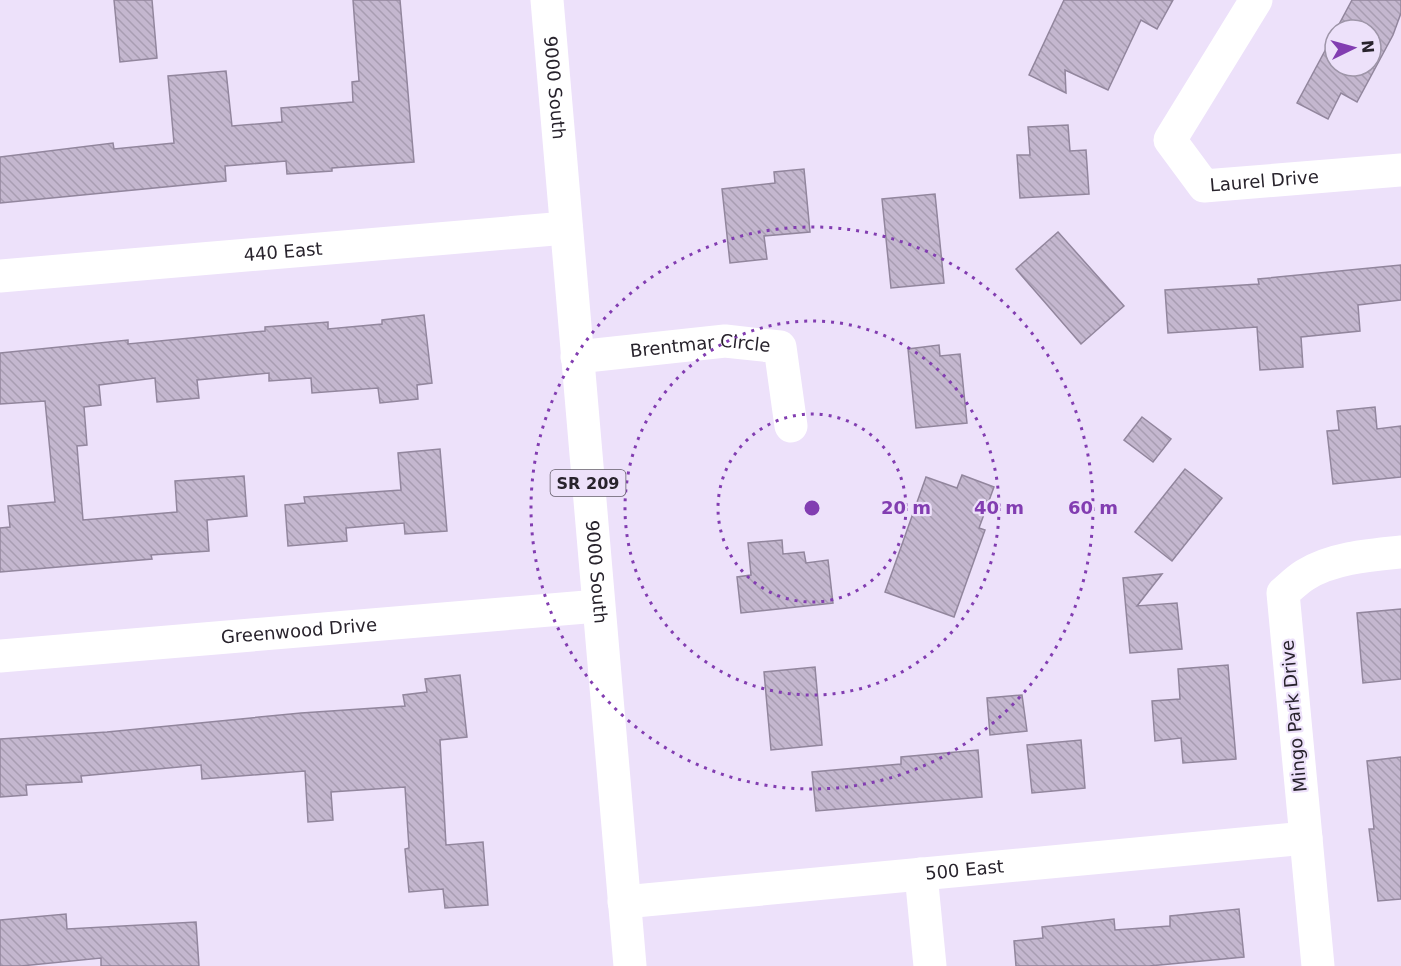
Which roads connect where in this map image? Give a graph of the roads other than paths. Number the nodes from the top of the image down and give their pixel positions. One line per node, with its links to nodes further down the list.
1 (547, 0): 4 (street, 9000 South / SR 209)
2 (1256, 0): 3 (street, Laurel Drive)
3 (1401, 170)
4 (566, 228): 5 (street, 440 East); 6 (street, 9000 South / SR 209)
5 (0, 276)
6 (577, 357): 7 (street, Brentmar Circle); 9 (street, 9000 South / SR 209)
7 (791, 426)
8 (1401, 552): 11 (street, Mingo Park Drive)
9 (598, 606): 10 (street, Greenwood Drive); 13 (street, 9000 South / SR 209)
10 (0, 656)
11 (1306, 838): 12 (street, 500 East); 16 (street, Mingo Park Drive)
12 (921, 874): 13 (street, 500 East); 15 (street)
13 (624, 902): 14 (street, 9000 South / SR 209)
14 (630, 966)
15 (930, 966)
16 (1318, 966)

